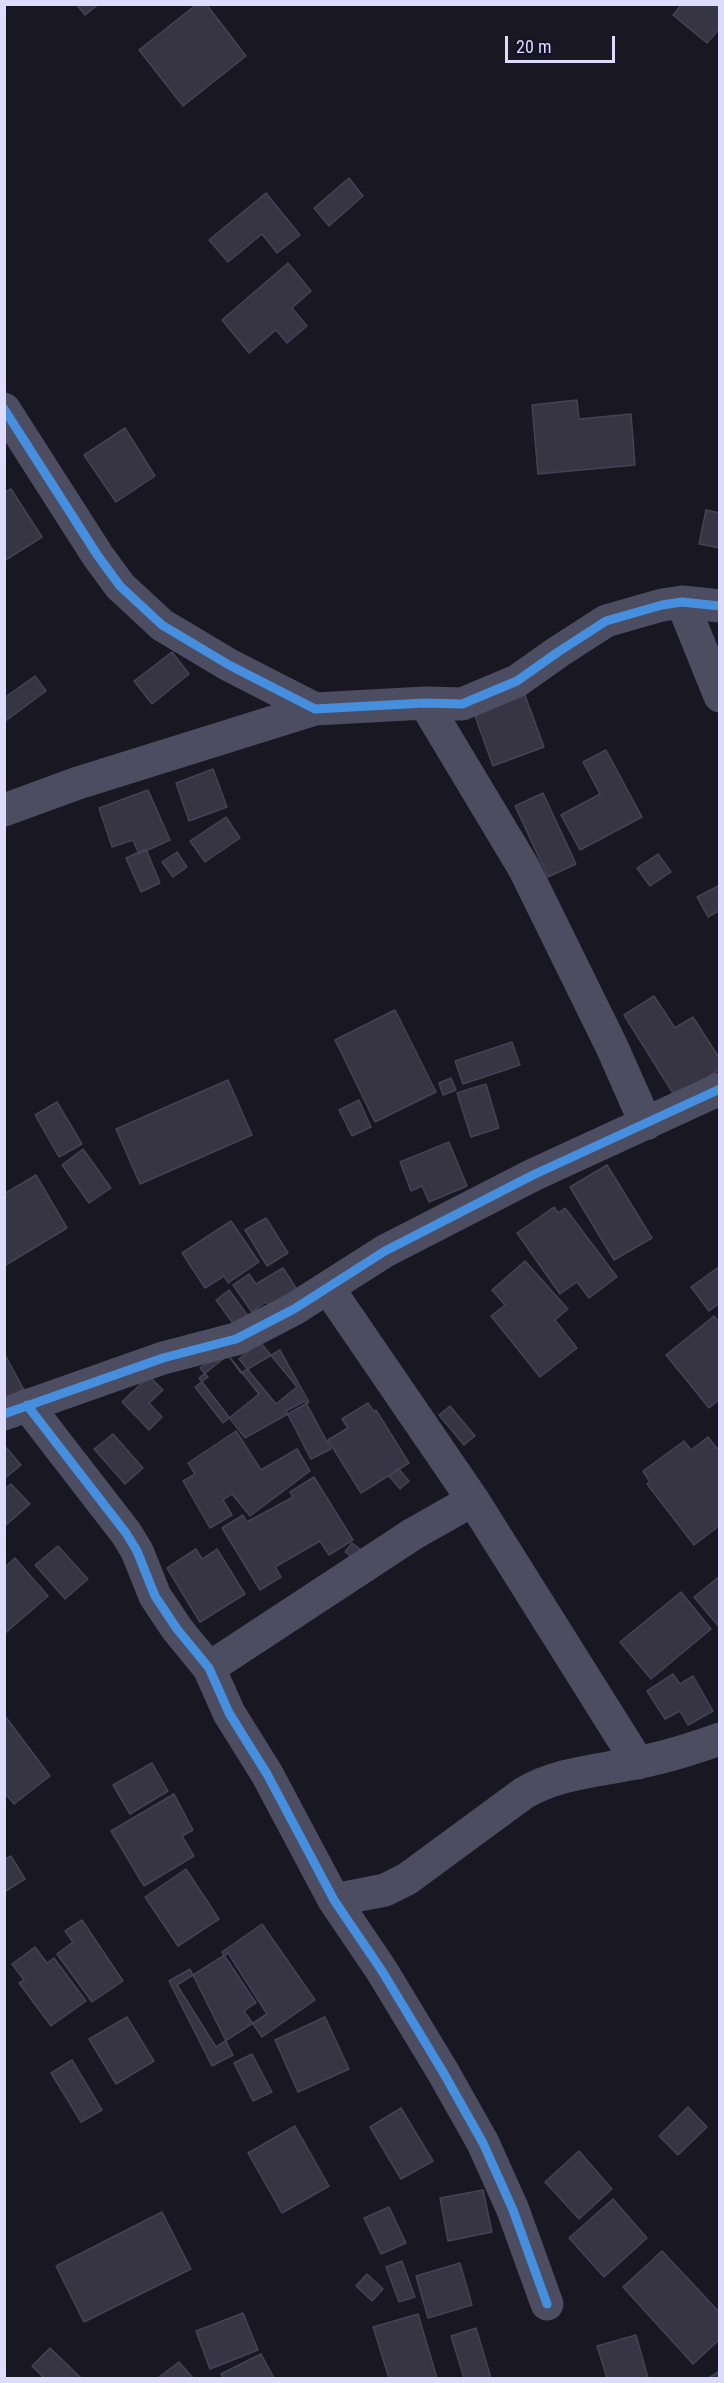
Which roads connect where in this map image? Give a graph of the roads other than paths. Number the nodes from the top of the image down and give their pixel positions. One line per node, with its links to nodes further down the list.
1 (4, 409): 6 (street)
2 (682, 602): 3 (street); 4 (street); 5 (street)
3 (720, 606)
4 (720, 696)
5 (424, 703): 6 (street); 9 (street)
6 (315, 709): 7 (street)
7 (4, 810)
8 (720, 1089): 9 (street)
9 (646, 1124): 10 (street)
10 (328, 1288): 11 (street); 12 (street)
11 (16, 1409): 13 (street)
12 (473, 1500): 13 (street); 15 (street)
13 (209, 1668): 16 (street)
14 (720, 1739): 15 (street)
15 (638, 1763): 16 (street)
16 (334, 1900): 17 (street)
17 (547, 2304)

